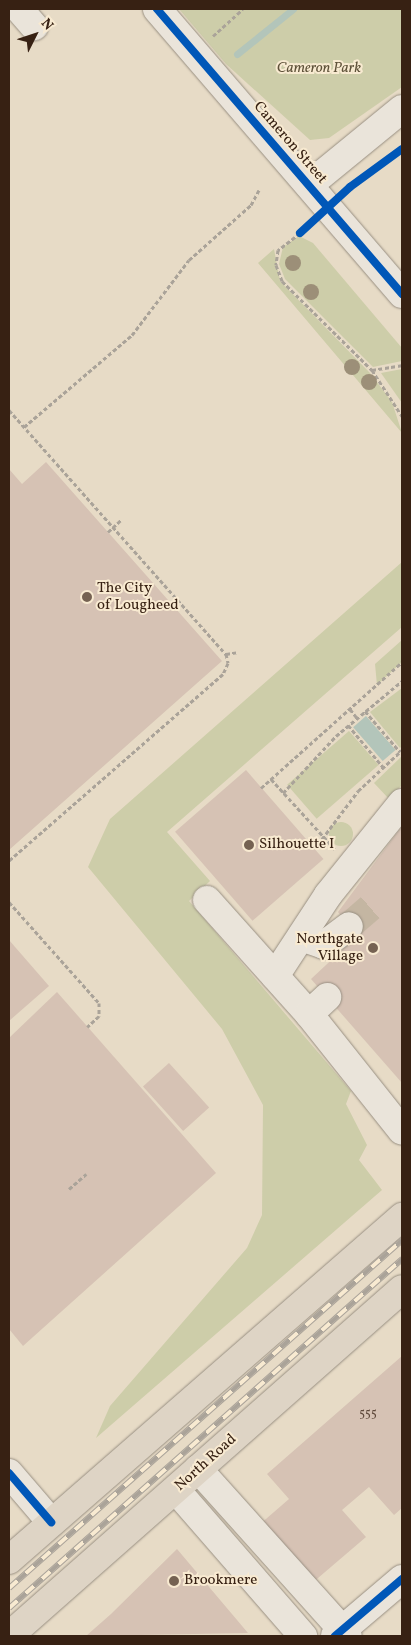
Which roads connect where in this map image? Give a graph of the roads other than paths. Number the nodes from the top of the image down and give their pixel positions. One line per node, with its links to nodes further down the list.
1 (158, 9): 3 (street, Cameron Street)
2 (402, 109): 3 (street)
3 (309, 185): 4 (street, Cameron Street)
4 (402, 294)
5 (402, 803): 8 (street)
6 (207, 900): 9 (street)
7 (349, 926): 8 (street)
8 (301, 937): 9 (street)
9 (275, 976): 10 (street)
10 (402, 1131)
11 (402, 1217): 16 (main road)
12 (402, 1289): 13 (main road, North Road)
13 (198, 1469): 15 (main road, North Road); 19 (street)
14 (9, 1473): 16 (street)
15 (176, 1490): 20 (main road, North Road); 21 (street)
16 (51, 1522): 17 (main road)
17 (9, 1560)
18 (402, 1579): 19 (street)
19 (342, 1634)
20 (9, 1636)
21 (303, 1636)

